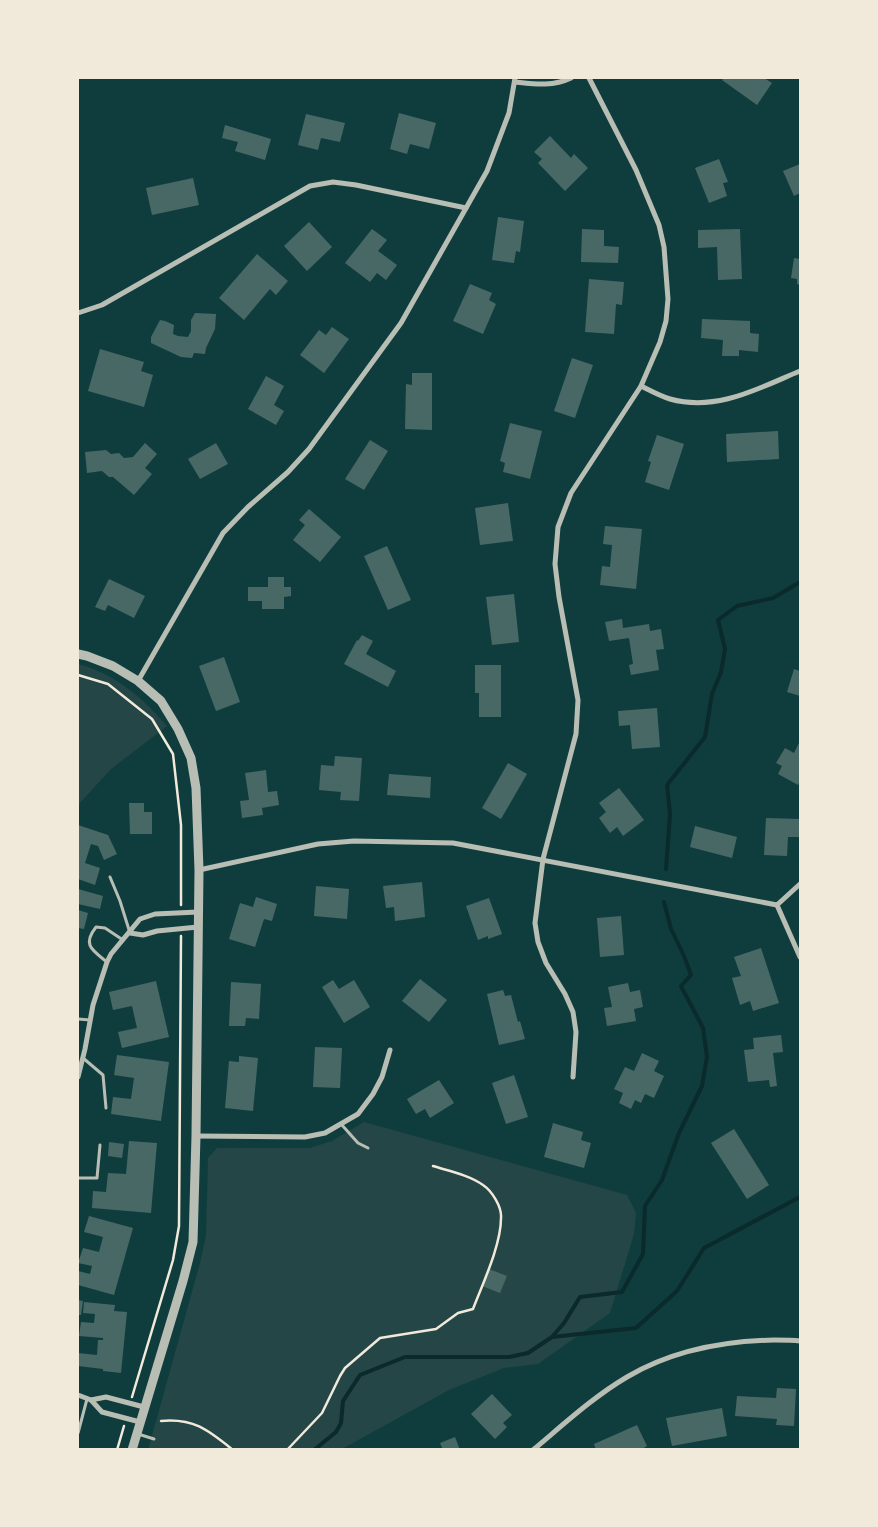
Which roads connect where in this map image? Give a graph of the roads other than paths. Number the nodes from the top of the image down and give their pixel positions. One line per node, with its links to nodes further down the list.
1 (570, 78): 3 (street)
2 (589, 78): 7 (street)
3 (515, 80): 4 (street)
4 (466, 208): 5 (street); 9 (street)
5 (78, 313)
6 (800, 371): 7 (street)
7 (641, 386): 10 (street)
8 (78, 654): 9 (street)
9 (138, 681): 11 (street)
10 (542, 859): 11 (street); 14 (street); 27 (street)
11 (199, 870): 15 (street)
12 (110, 877): 17 (lane)
13 (800, 884): 14 (street)
14 (777, 905): 19 (street)
15 (198, 912): 16 (street); 17 (street)
16 (198, 927): 17 (street); 30 (street)
17 (130, 933): 18 (street)
18 (124, 940): 20 (street); 20 (lane)
19 (800, 957)
20 (107, 962): 22 (street)
21 (78, 1019): 22 (lane)
22 (90, 1020): 25 (street)
23 (78, 1050): 25 (lane)
24 (390, 1050): 29 (street)
25 (83, 1055): 26 (street); 28 (lane)
26 (78, 1077)
27 (572, 1077)
28 (106, 1108)
29 (341, 1124): 30 (street); 32 (lane)
30 (196, 1136): 37 (street)
31 (100, 1145): 33 (lane)
32 (368, 1148)
33 (78, 1178)
34 (800, 1341): 43 (street)
35 (78, 1395): 36 (street)
36 (89, 1399): 37 (street); 38 (street); 39 (lane)
37 (144, 1407): 38 (street)
38 (140, 1422): 40 (street)
39 (78, 1433)
40 (137, 1434): 41 (lane); 42 (street)
41 (154, 1439)
42 (132, 1450)
43 (533, 1450)

